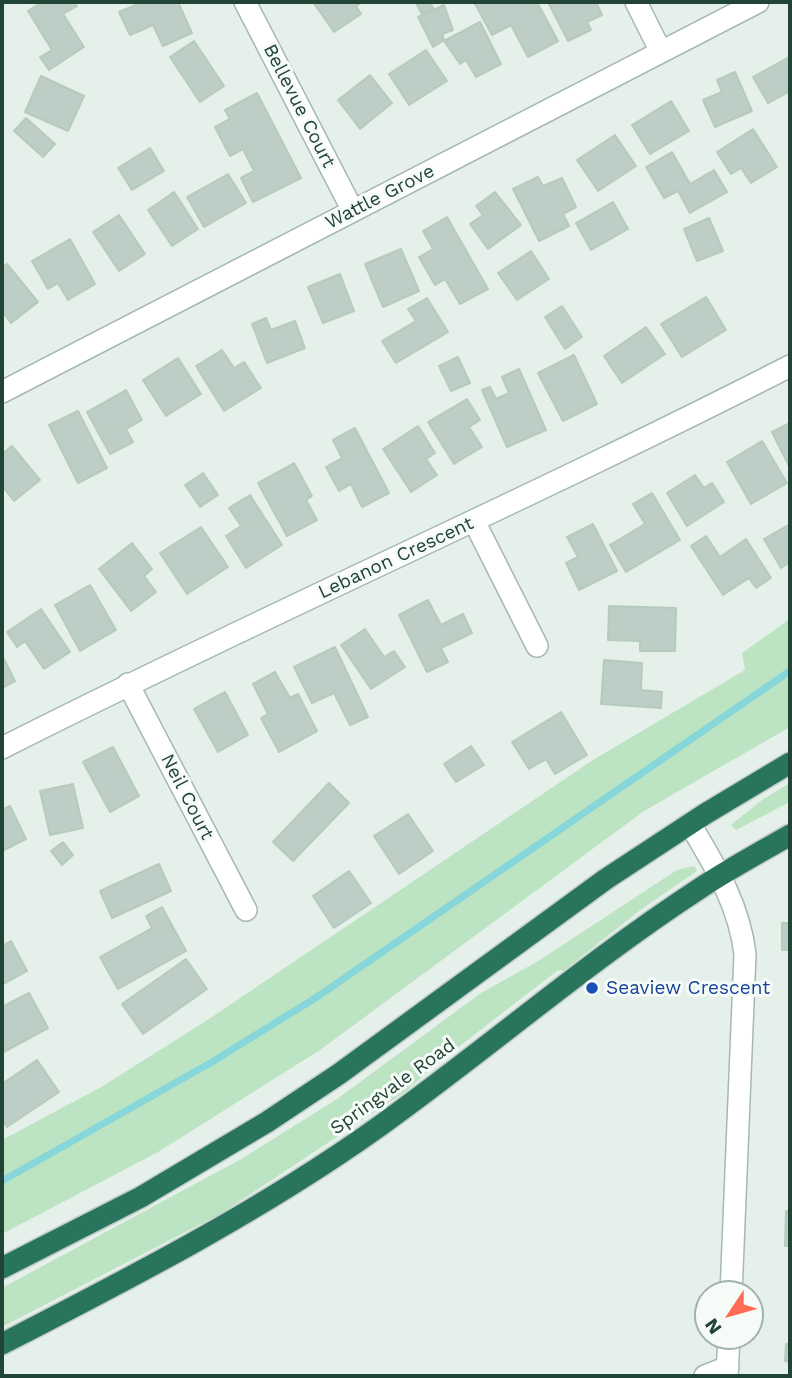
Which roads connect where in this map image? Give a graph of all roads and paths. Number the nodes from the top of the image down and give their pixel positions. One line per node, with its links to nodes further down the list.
1 (245, 2): 5 (street, Bellevue Court)
2 (636, 2): 4 (street)
3 (758, 2): 4 (street, Wattle Grove)
4 (662, 51): 5 (street, Wattle Grove)
5 (353, 211): 7 (street, Wattle Grove)
6 (790, 366): 8 (street, Lebanon Crescent)
7 (2, 392)
8 (474, 522): 9 (street); 10 (street, Lebanon Crescent)
9 (537, 646)
10 (128, 684): 11 (street, Lebanon Crescent); 16 (street, Neil Court)
11 (2, 748)
12 (790, 763): 13 (highway)
13 (690, 824): 15 (street); 17 (highway)
14 (790, 835): 15 (highway, Springvale Road)
15 (721, 875): 18 (street); 19 (highway, Springvale Road)
16 (246, 910)
17 (2, 1268)
18 (732, 1280)
19 (2, 1344)
20 (729, 1350): 21 (street)
21 (728, 1372): 22 (street)
22 (705, 1376)

